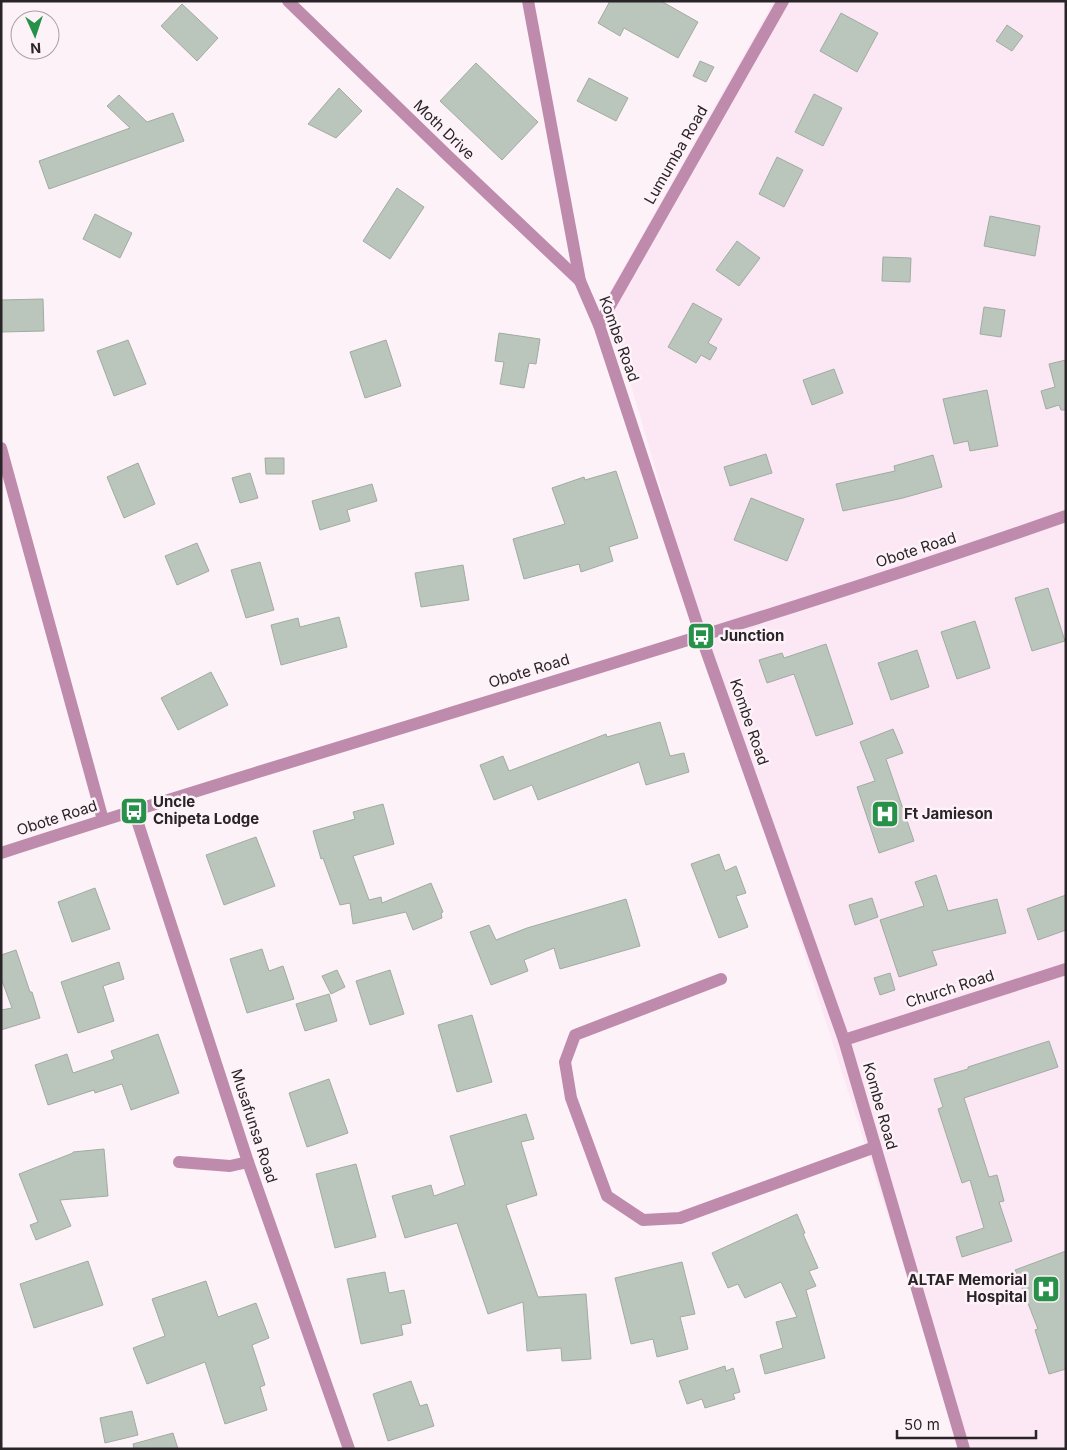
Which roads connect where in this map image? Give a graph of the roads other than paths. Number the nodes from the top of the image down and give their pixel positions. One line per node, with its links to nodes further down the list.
1 (288, 1): 4 (street, Moth Drive)
2 (528, 1): 4 (street, Kombe Road)
3 (783, 1): 5 (street, Lumumba Road)
4 (580, 281): 5 (street, Kombe Road)
5 (598, 325): 8 (street, Kombe Road)
6 (1, 448): 10 (street)
7 (1066, 516): 8 (street, Obote Road)
8 (701, 636): 9 (street, Obote Road); 14 (street, Kombe Road)
9 (134, 811): 10 (street, Obote Road); 17 (street, Musafunsa Road)
10 (103, 820): 11 (street, Obote Road)
11 (1, 853)
12 (1066, 969): 14 (street, Church Road)
13 (722, 979): 15 (street)
14 (844, 1040): 15 (street, Kombe Road)
15 (875, 1147): 19 (street, Kombe Road)
16 (179, 1162): 17 (street)
17 (248, 1162): 18 (street, Musafunsa Road)
18 (348, 1449)
19 (964, 1449)

